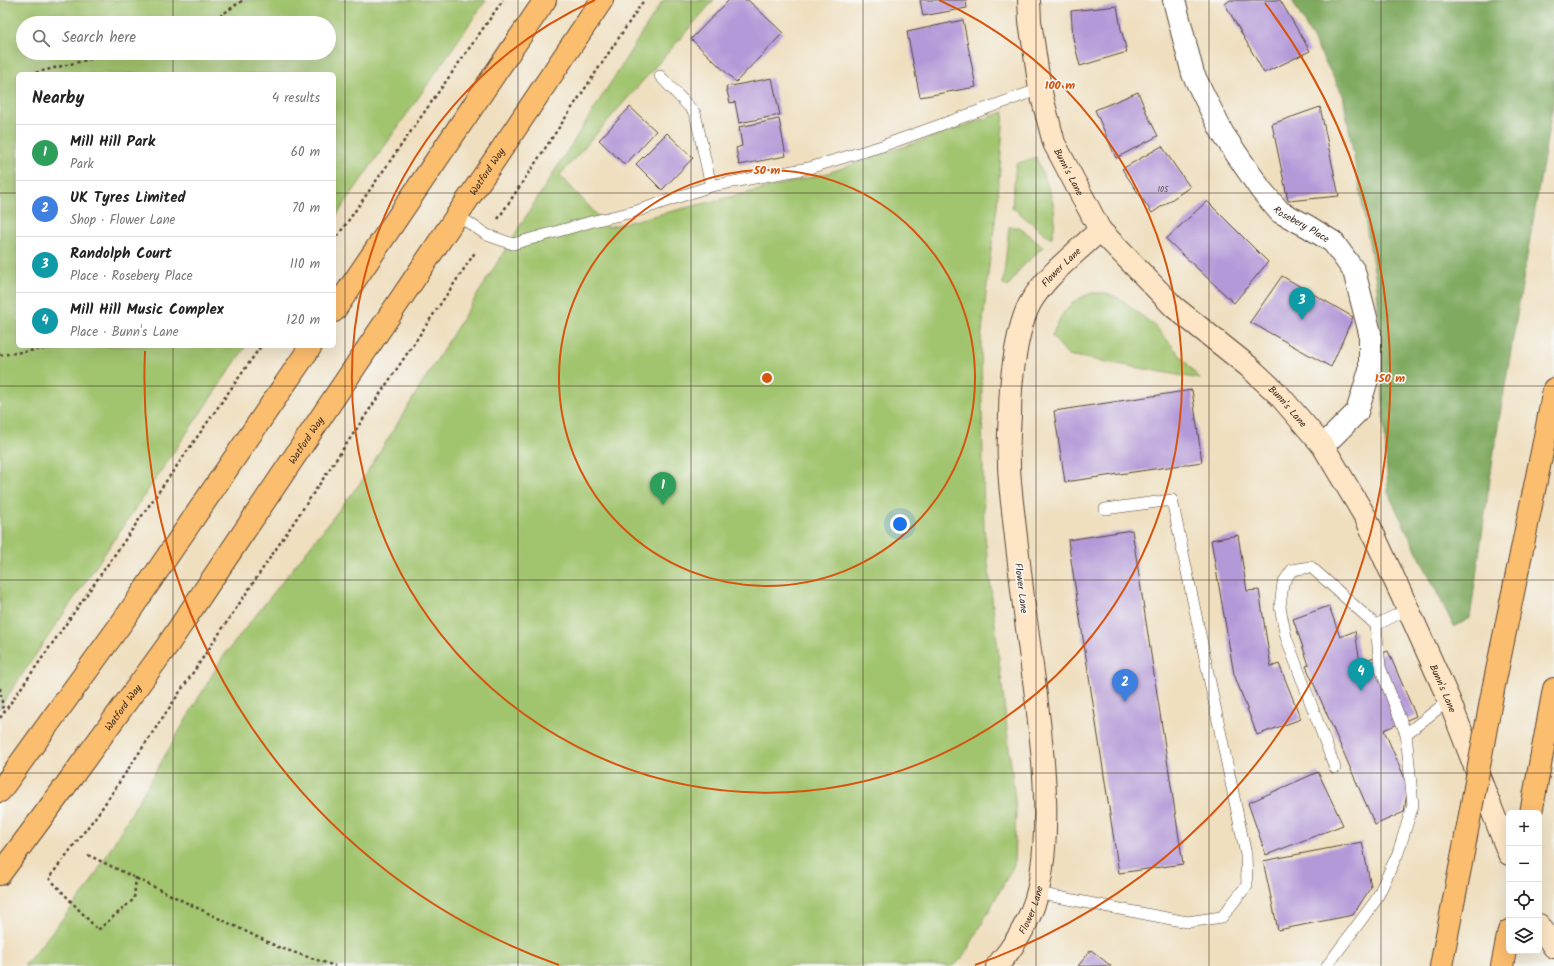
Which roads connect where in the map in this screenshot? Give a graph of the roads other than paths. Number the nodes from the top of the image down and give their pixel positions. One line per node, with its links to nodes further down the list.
1 (545, 0): 10 (highway)
2 (602, 0): 8 (highway, Watford Way)
3 (1030, 0): 6 (street, Bunn's Lane)
4 (1174, 0): 13 (street, Rosebery Place)
5 (660, 76): 7 (lane)
6 (1040, 89): 7 (lane); 9 (street, Bunn's Lane)
7 (711, 186): 8 (lane)
8 (457, 215): 24 (highway, Watford Way)
9 (1100, 230): 13 (street, Bunn's Lane); 25 (street, Flower Lane)
10 (336, 308)
11 (310, 348): 21 (highway)
12 (1554, 389): 31 (highway, bridge)
13 (1323, 446): 15 (street, Bunn's Lane)
14 (1105, 509): 25 (lane)
15 (1408, 609): 16 (lane); 18 (street, Bunn's Lane)
16 (1376, 625): 19 (lane); 20 (lane)
17 (1554, 689): 22 (highway)
18 (1449, 700): 19 (lane); 23 (street, Bunn's Lane)
19 (1406, 734): 30 (lane)
20 (1335, 768)
21 (0, 791)
22 (1532, 810)
23 (1506, 846)
24 (0, 874)
25 (1037, 893): 29 (street, Flower Lane)
26 (1542, 929): 28 (street)
27 (1506, 947): 32 (highway)
28 (1554, 947)
29 (997, 966)
30 (1327, 966)
31 (1441, 966)
32 (1502, 966)

